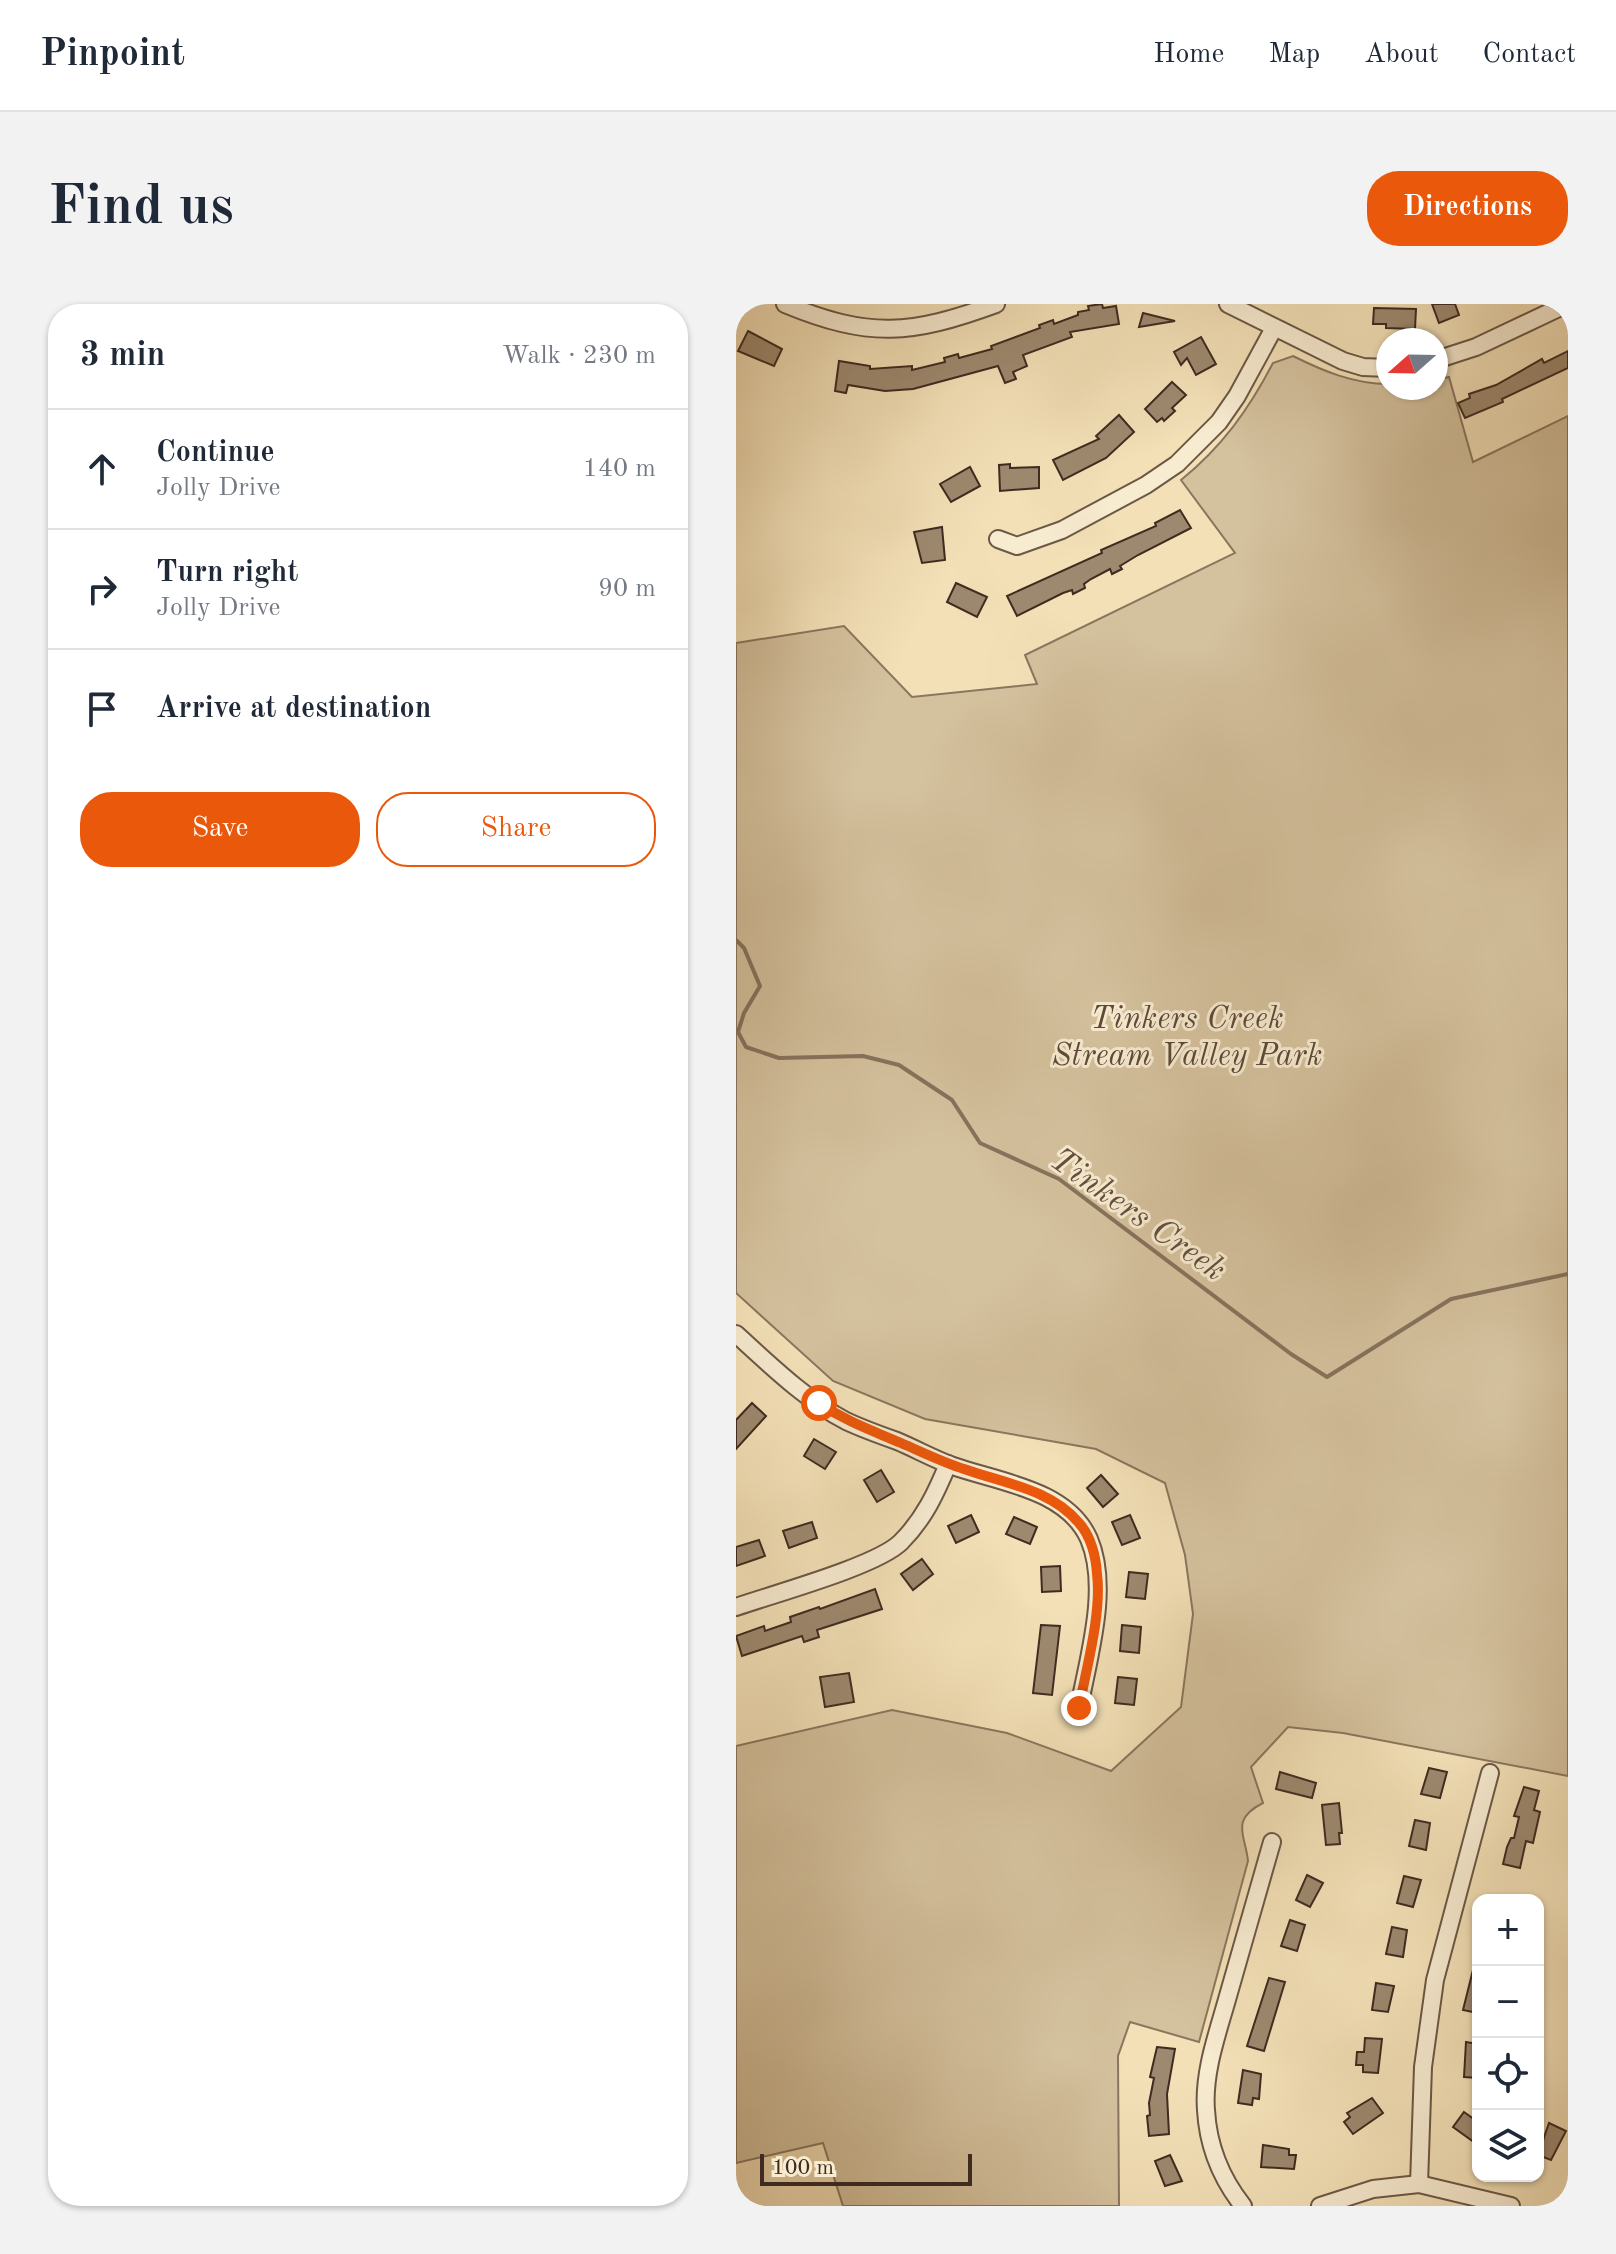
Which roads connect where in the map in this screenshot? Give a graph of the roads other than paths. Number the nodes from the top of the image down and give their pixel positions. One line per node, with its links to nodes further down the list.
1 (785, 304): 2 (street)
2 (996, 304)
3 (1228, 304): 5 (street)
4 (1567, 304): 6 (street)
5 (1274, 328): 7 (street); 8 (street)
6 (1448, 356)
7 (1376, 368)
8 (998, 539)
9 (739, 1344): 10 (street)
10 (948, 1464): 11 (street); 12 (street)
11 (736, 1607)
12 (1079, 1708)
13 (1490, 1773): 15 (street)
14 (1272, 1842): 16 (street)
15 (1419, 2184): 17 (street); 18 (street)
16 (1243, 2206)
17 (1320, 2206)
18 (1511, 2206)

